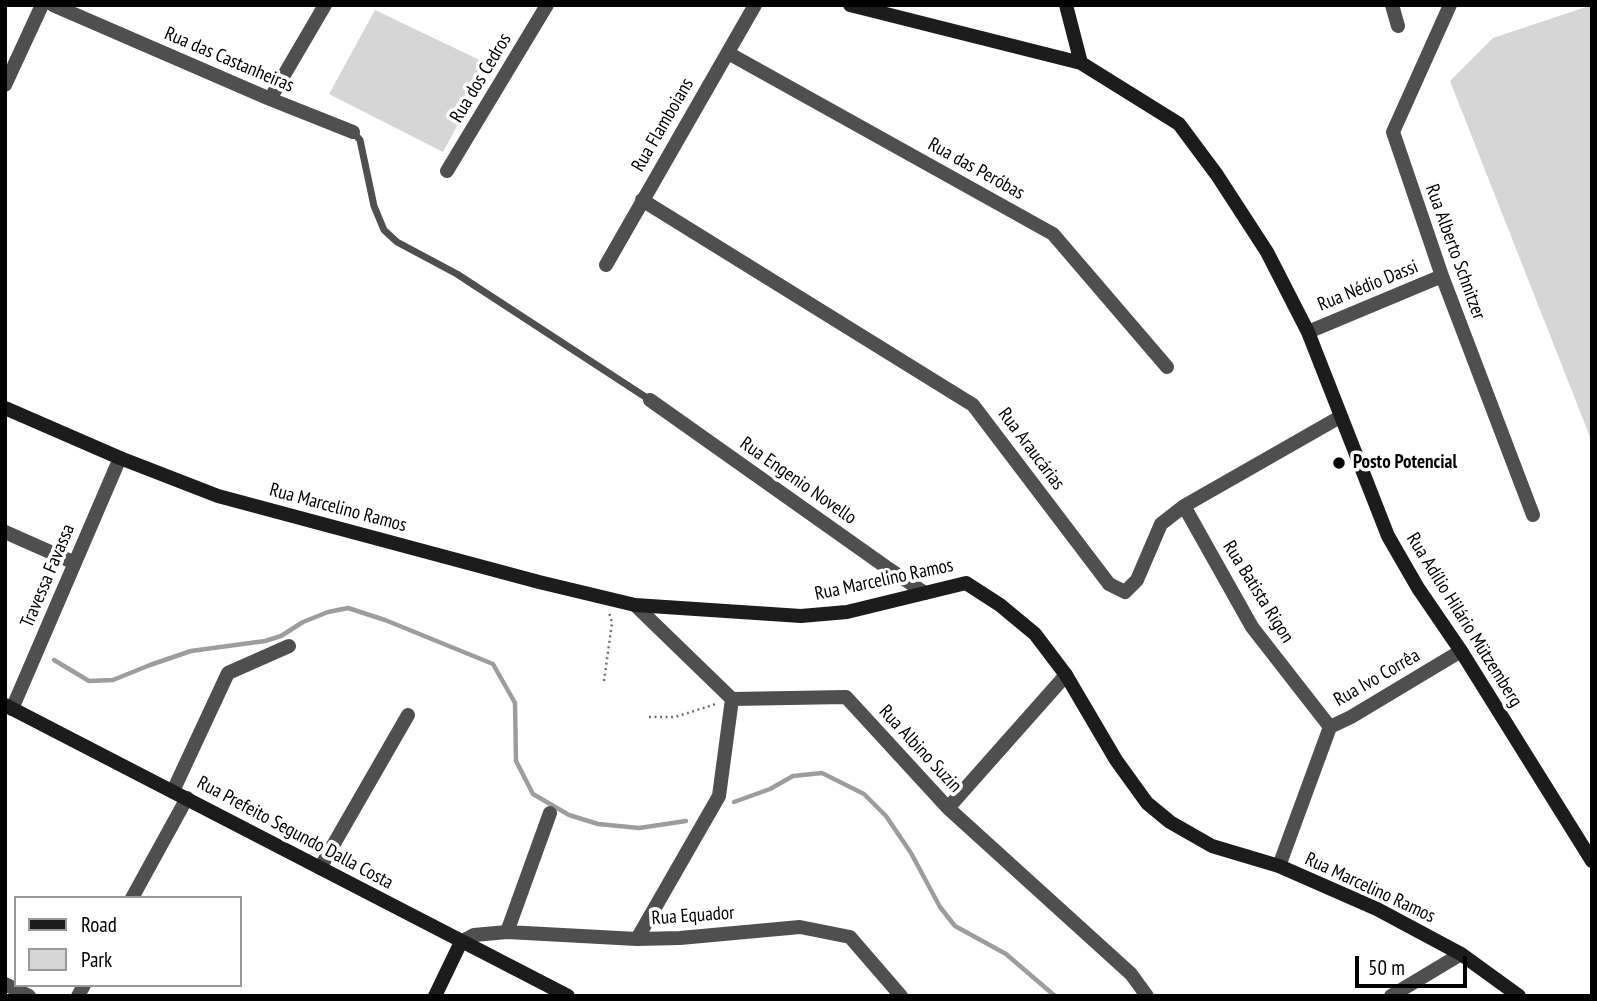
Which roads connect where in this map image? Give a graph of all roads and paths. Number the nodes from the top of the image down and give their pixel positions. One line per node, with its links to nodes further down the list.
1 (42, 5): 14 (street)
2 (53, 5): 15 (street, Rua das Castanheiras)
3 (326, 5): 15 (street)
4 (547, 5): 17 (street, Rua dos Cedros)
5 (755, 5): 12 (street, Rua Flamboians)
6 (849, 5): 10 (main road, Rua Adílio Hilário Mützemberg)
7 (1066, 5): 13 (main road)
8 (1392, 5): 11 (street)
9 (1450, 5): 20 (street, Rua Alberto Schnitzer)
10 (899, 11): 13 (main road, Rua Adílio Hilário Mützemberg)
11 (1398, 26)
12 (728, 53): 18 (street, Rua Flamboians); 22 (street, Rua das Peróbas)
13 (1081, 63): 21 (main road, Rua Adílio Hilário Mützemberg)
14 (5, 85)
15 (270, 99): 16 (street, Rua das Castanheiras)
16 (353, 132): 23 (lane)
17 (447, 171)
18 (642, 200): 19 (street, Rua Flamboians); 27 (street, Rua Araucárias)
19 (606, 265)
20 (1442, 276): 21 (street, Rua Nédio Dassi); 28 (street, Rua Alberto Schnitzer)
21 (1308, 332): 25 (main road, Rua Adílio Hilário Mützemberg)
22 (1167, 367)
23 (650, 400): 31 (street, Rua Engenio Novello)
24 (5, 408): 26 (main road, Rua Marcelino Ramos)
25 (1340, 417): 27 (street, Rua Araucárias); 35 (main road, Rua Adílio Hilário Mützemberg)
26 (120, 458): 30 (street, Travessa Favassa); 32 (main road, Rua Marcelino Ramos)
27 (1184, 506): 42 (street, Rua Batista Rigon)
28 (1533, 515)
29 (5, 532): 30 (street)
30 (75, 563): 39 (street, Travessa Favassa)
31 (925, 593): 32 (main road, Rua Marcelino Ramos); 36 (main road, Rua Marcelino Ramos)
32 (635, 605): 38 (street)
33 (608, 610): 37 (path)
34 (289, 646): 43 (street)
35 (1461, 651): 42 (street, Rua Ivo Corrêa); 46 (main road, Rua Adílio Hilário Mützemberg)
36 (1066, 675): 44 (street); 47 (main road, Rua Marcelino Ramos)
37 (604, 681)
38 (732, 699): 41 (path); 44 (street, Rua Albino Suzin); 51 (street)
39 (9, 707): 43 (main road, Rua Prefeito Segundo Dalla Costa)
40 (408, 715): 48 (street)
41 (649, 716)
42 (1330, 727): 47 (street, Rua Ivo Corrêa)
43 (180, 795): 48 (main road, Rua Prefeito Segundo Dalla Costa); 49 (street)
44 (948, 808): 59 (street, Rua Albino Suzin)
45 (550, 813): 50 (street)
46 (1591, 858)
47 (1279, 866): 53 (main road, Rua Marcelino Ramos)
48 (320, 868): 52 (main road, Rua Prefeito Segundo Dalla Costa)
49 (133, 896)
50 (507, 932): 51 (street, Rua Equador); 52 (street, Rua Equador)
51 (637, 939): 58 (street, Rua Equador)
52 (461, 942): 56 (main road); 57 (main road, Rua Prefeito Segundo Dalla Costa)
53 (1461, 954): 60 (street); 61 (main road, Rua Marcelino Ramos)
54 (5, 984): 55 (street)
55 (29, 996)
56 (435, 996)
57 (568, 996)
58 (901, 996)
59 (1147, 996)
60 (1391, 996)
61 (1519, 996)

